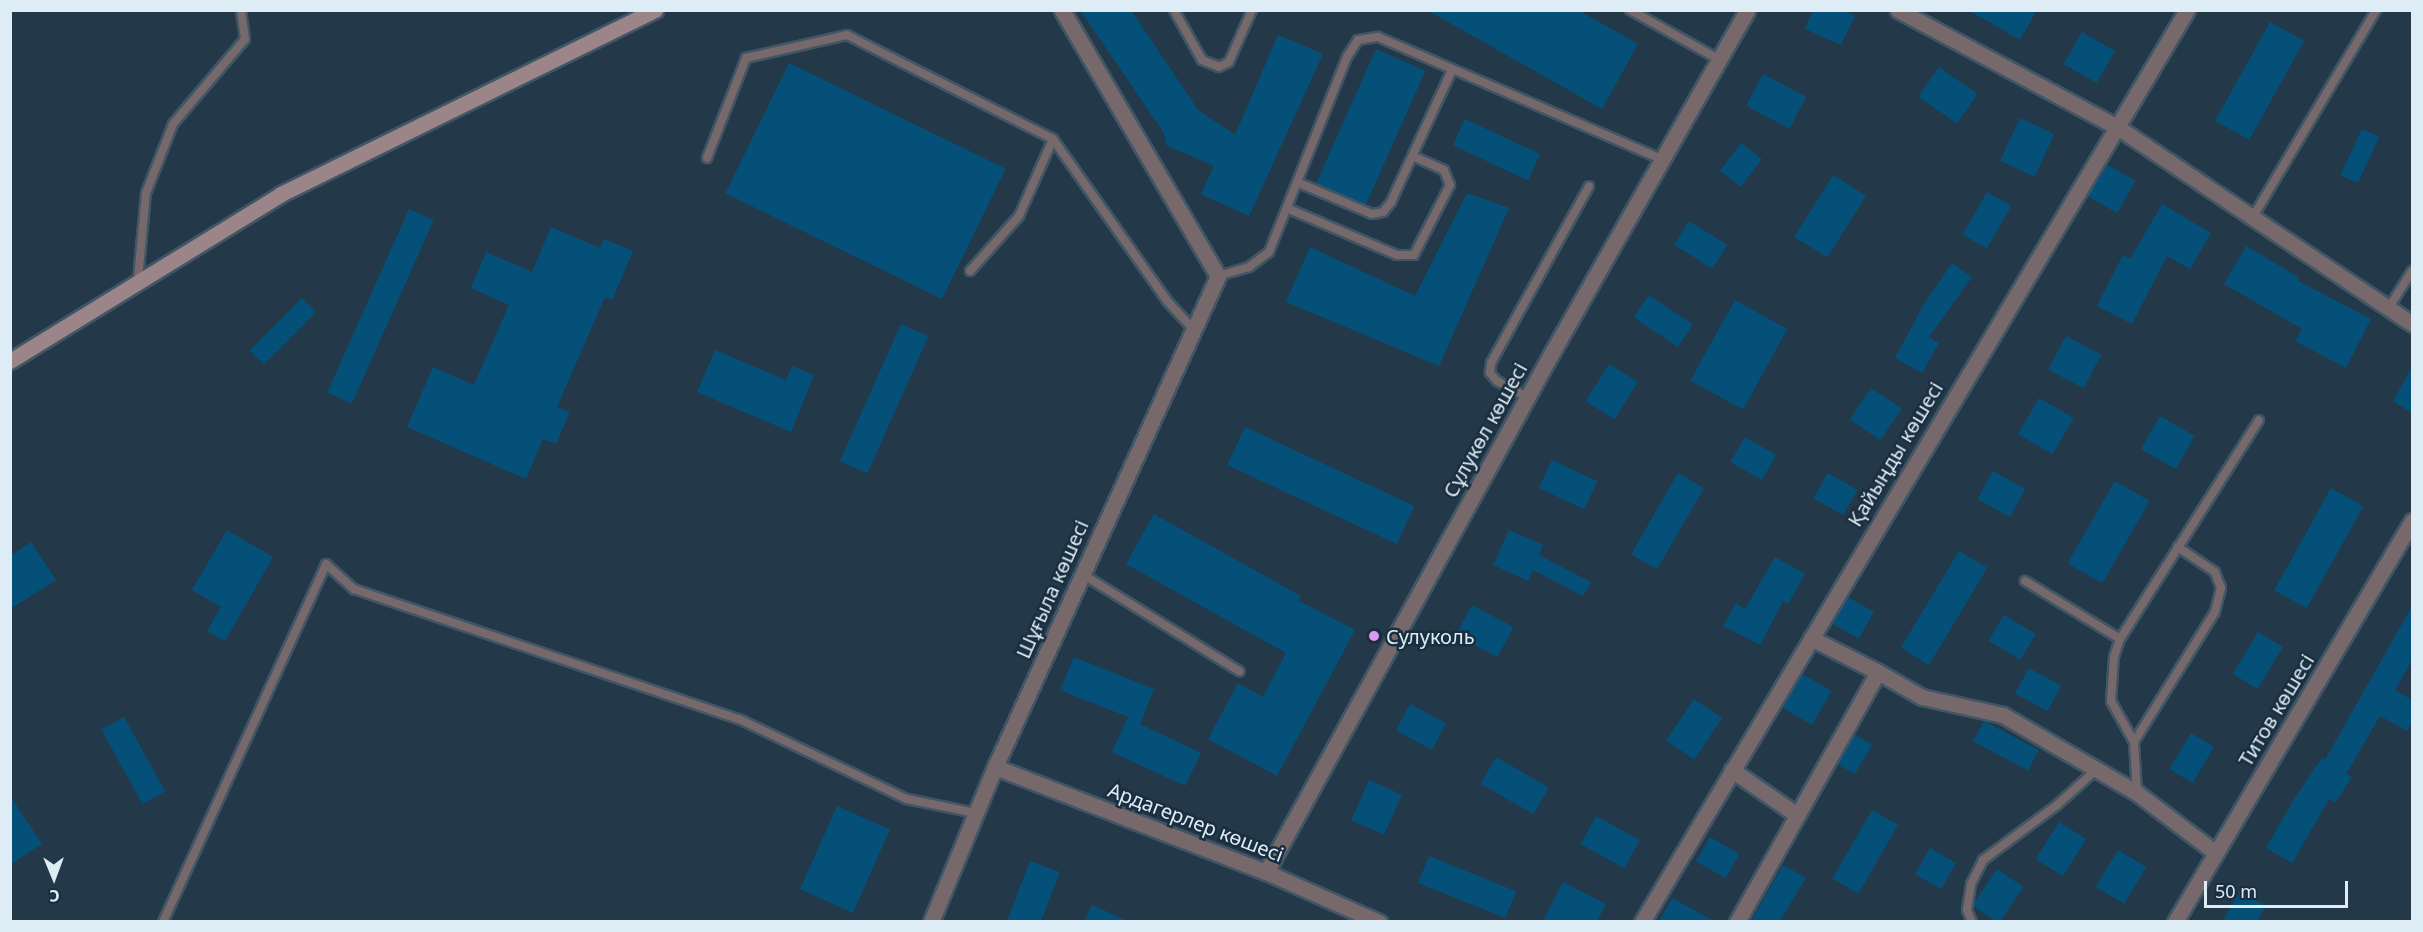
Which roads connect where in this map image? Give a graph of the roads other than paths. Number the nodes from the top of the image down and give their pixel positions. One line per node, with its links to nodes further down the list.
1 (241, 10): 25 (lane)
2 (655, 10): 25 (street)
3 (1062, 10): 24 (street)
4 (1174, 10): 5 (lane)
5 (1252, 10)
6 (1630, 10): 11 (lane)
7 (1747, 10): 11 (street, Сұлукөл көшесі)
8 (1898, 10): 13 (street)
9 (2187, 10): 13 (street, Қайыңды көшесі)
10 (2376, 10): 21 (lane)
11 (1718, 59): 17 (street, Сұлукөл көшесі)
12 (1452, 70): 15 (lane); 17 (lane); 18 (lane)
13 (2117, 127): 21 (street); 36 (street, Қайыңды көшесі)
14 (1053, 139): 16 (lane); 22 (lane); 28 (lane)
15 (1413, 156): 18 (lane); 20 (lane)
16 (707, 158)
17 (1664, 160): 30 (street, Сұлукөл көшесі)
18 (1299, 183): 20 (lane)
19 (1589, 186): 30 (lane)
20 (1289, 208): 24 (lane)
21 (2254, 215): 26 (street)
22 (970, 271)
23 (2412, 271): 26 (lane)
24 (1218, 276): 28 (street, Шұғыла көшесі)
25 (138, 279): 29 (street)
26 (2388, 309): 27 (street)
27 (2412, 324)
28 (1192, 328): 34 (street, Шұғыла көшесі)
29 (10, 361)
30 (1527, 397): 48 (street, Сұлукөл көшесі)
31 (2259, 420): 33 (lane)
32 (2412, 521): 47 (street, Титов көшесі)
33 (2178, 547): 37 (lane); 40 (lane)
34 (1082, 574): 38 (lane); 41 (street, Шұғыла көшесі)
35 (2025, 581): 37 (lane)
36 (1811, 638): 39 (street); 43 (street, Қайыңды көшесі)
37 (2120, 639): 40 (lane)
38 (1239, 671)
39 (1878, 672): 42 (street); 46 (street)
40 (2134, 742): 44 (lane)
41 (995, 767): 45 (street, Шұғыла көшесі); 48 (street, Ардагерлер көшесі)
42 (2097, 769): 44 (street); 54 (lane)
43 (1732, 770): 46 (street); 52 (street, Қайыңды көшесі)
44 (2137, 793): 47 (street)
45 (976, 813): 49 (lane); 50 (street, Шұғыла көшесі)
46 (1797, 815): 53 (street)
47 (2216, 853): 55 (street, Титов көшесі)
48 (1266, 872): 51 (street, Ардагерлер көшесі)
49 (163, 921)
50 (931, 921)
51 (1378, 921)
52 (1642, 921)
53 (1737, 921)
54 (1972, 921)
55 (2175, 921)

